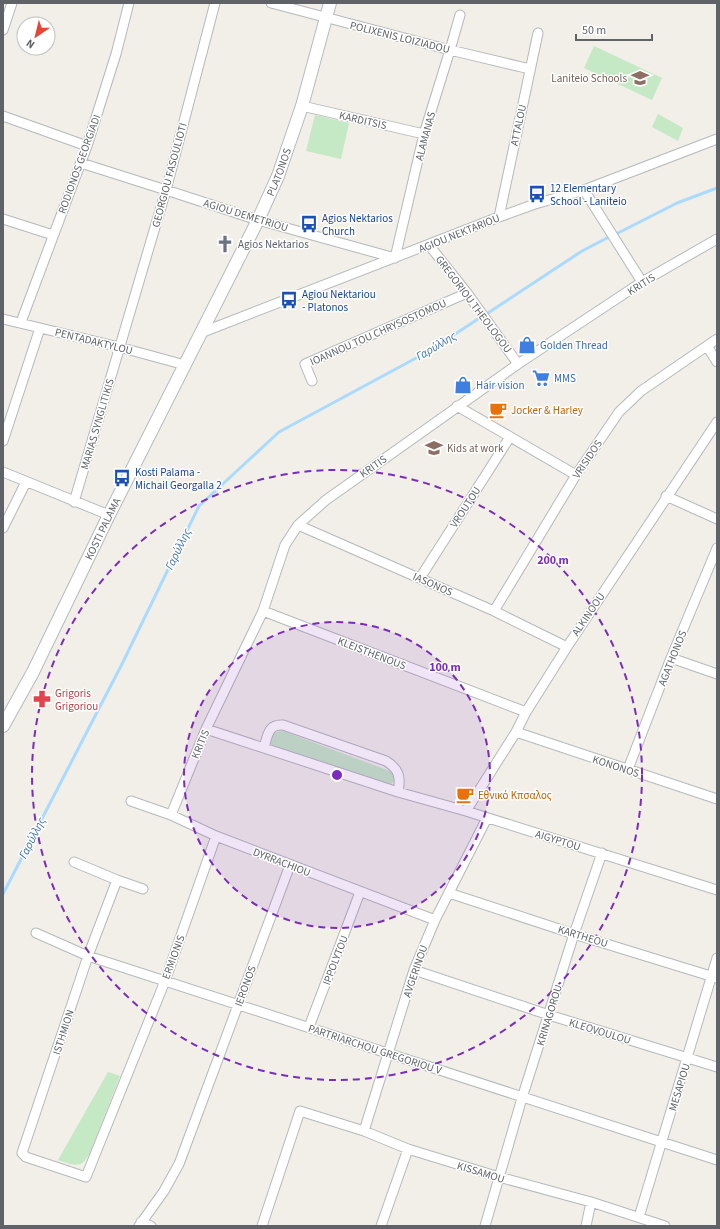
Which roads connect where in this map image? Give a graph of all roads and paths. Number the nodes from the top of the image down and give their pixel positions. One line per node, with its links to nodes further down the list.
1 (12, 3): 8 (street)
2 (129, 3): 16 (street, RODIONOS GEORGIADI)
3 (215, 3): 18 (street, GEORGIOU FASOULIOTI)
4 (272, 3): 7 (street, POLIXENIS LOIZIADOU)
5 (330, 3): 7 (street, PLATONOS)
6 (460, 15): 10 (street, ALAMANAS)
7 (327, 18): 10 (street, POLIXENIS LOIZIADOU); 12 (street, PLATONOS)
8 (4, 25)
9 (538, 33): 11 (street, ATTALOU)
10 (450, 50): 11 (street, POLIXENIS LOIZIADOU); 14 (street, ALAMANAS)
11 (530, 69): 20 (street, ATTALOU)
12 (302, 106): 14 (street, KARDITSIS); 22 (street, PLATONOS)
13 (3, 116): 16 (street)
14 (424, 134): 26 (street, ALAMANAS)
15 (717, 139): 19 (street, AGIOU NEKTARIOU)
16 (87, 146): 17 (street, RODIONOS GEORGIADI)
17 (81, 164): 18 (street, AGIOU DEMETRIOU); 23 (street, RODIONOS GEORGIADI)
18 (166, 190): 22 (street, AGIOU DEMETRIOU); 35 (street, GEORGIOU FASOULIOTI)
19 (584, 190): 20 (street, AGIOU NEKTARIOU); 27 (street)
20 (499, 217): 25 (street, AGIOU NEKTARIOU)
21 (3, 219): 23 (street)
22 (258, 220): 26 (street, AGIOU DEMETRIOU); 32 (street, PLATONOS)
23 (53, 235): 30 (street, RODIONOS GEORGIADI)
24 (717, 239): 27 (street, KRITIS)
25 (429, 245): 26 (street, AGIOU NEKTARIOU); 28 (street, GREGORIOU THEOLOGOU)
26 (395, 258): 32 (street, AGIOU NEKTARIOU)
27 (642, 282): 37 (street, KRITIS)
28 (467, 293): 37 (street, GREGORIOU THEOLOGOU); 39 (street, IOANNOU TOU CHRYSOSTOMOU)
29 (3, 319): 30 (street, PENTADAKTYLOU)
30 (21, 322): 31 (street, PENTADAKTYLOU)
31 (40, 328): 35 (street, PENTADAKTYLOU); 43 (street)
32 (202, 332): 38 (street, KOSTI PALAMA)
33 (717, 339): 34 (street, VRISIDOS)
34 (707, 346): 36 (street); 45 (street, VRISIDOS)
35 (120, 347): 38 (street, PENTADAKTYLOU); 48 (street, MARIAS SYNGLITIKIS)
36 (717, 362)
37 (518, 364): 40 (street, KRITIS)
38 (185, 365): 49 (street, KOSTI PALAMA)
39 (312, 380)
40 (457, 406): 42 (street); 51 (street, KRITIS)
41 (717, 422): 47 (street, ALKINOOU)
42 (510, 437): 45 (street); 54 (street, VROUTOU)
43 (3, 441)
44 (3, 472): 46 (street)
45 (576, 475): 56 (street, VRISIDOS)
46 (26, 482): 48 (street); 52 (street)
47 (666, 496): 50 (street); 57 (street, ALKINOOU)
48 (74, 502): 49 (street)
49 (110, 515): 61 (street, KOSTI PALAMA)
50 (717, 518)
51 (298, 525): 54 (street, IASONOS); 55 (street, KRITIS)
52 (3, 528)
53 (717, 548): 58 (street, AGATHONOS)
54 (420, 578): 56 (street, IASONOS)
55 (263, 611): 60 (street, KLEISTHENOUS); 62 (street, KRITIS)
56 (494, 611): 57 (street, IASONOS)
57 (567, 647): 60 (street, ALKINOOU)
58 (671, 658): 59 (street); 65 (street, AGATHONOS)
59 (717, 674)
60 (526, 712): 63 (street, ALKINOOU)
61 (3, 726)
62 (206, 729): 64 (street, AIGYPTOU); 70 (street, KRITIS)
63 (516, 732): 65 (street, KONONOS); 69 (street, ALKINOOU)
64 (264, 748): 66 (street, AIGYPTOU); 66 (street)
65 (628, 769): 67 (street, KONONOS)
66 (398, 792): 69 (street, AIGYPTOU)
67 (717, 799)
68 (131, 801): 70 (street, DYRRACHIOU)
69 (466, 812): 71 (street, AIGYPTOU)
70 (171, 815): 72 (street, DYRRACHIOU)
71 (487, 818): 73 (street, AIGYPTOU); 80 (street, AVGERINOU)
72 (216, 836): 75 (street, DYRRACHIOU); 88 (street, ERMIONIS)
73 (602, 853): 78 (street, AIGYPTOU); 83 (street, KRINAGOROU)
74 (74, 862): 76 (street)
75 (290, 865): 79 (street, DYRRACHIOU); 89 (street, IERONOS)
76 (117, 880): 77 (street); 84 (street, ISTHMION)
77 (143, 889)
78 (717, 890)
79 (360, 892): 81 (street, DYRRACHIOU); 91 (street, IPPOLYTOU)
80 (449, 893): 81 (street, AVGERINOU); 83 (street, KARTHEOU)
81 (435, 920): 86 (street, AVGERINOU)
82 (36, 933): 84 (street, PARTRIARCHOU GREGORIOU V)
83 (574, 934): 87 (street, KARTHEOU); 90 (street, KRINAGOROU)
84 (88, 956): 88 (street, PARTRIARCHOU GREGORIOU V); 100 (street, ISTHMION)
85 (717, 958): 87 (street, MESAPIOU)
86 (414, 970): 90 (street, KLEOVOULOU); 92 (street, AVGERINOU)
87 (715, 977): 93 (street, MESAPIOU)
88 (165, 981): 89 (street, PARTRIARCHOU GREGORIOU V); 100 (street, ERMIONIS)
89 (238, 1004): 91 (street, PARTRIARCHOU GREGORIOU V); 104 (street, IERONOS)
90 (549, 1015): 93 (street, KLEOVOULOU); 95 (street, KRINAGOROU)
91 (309, 1027): 92 (street, PARTRIARCHOU GREGORIOU V)
92 (388, 1054): 95 (street, PARTRIARCHOU GREGORIOU V); 96 (street, AVGERINOU)
93 (688, 1058): 94 (street, KLEOVOULOU); 97 (street, MESAPIOU)
94 (717, 1067)
95 (522, 1098): 97 (street, PARTRIARCHOU GREGORIOU V); 101 (street, KRINAGOROU)
96 (364, 1131): 98 (street, KISSAMOU); 106 (street, KISSAMOU)
97 (662, 1142): 99 (street, PARTRIARCHOU GREGORIOU V); 103 (street, MESAPIOU)
98 (408, 1149): 101 (street, KISSAMOU); 107 (street)
99 (717, 1160)
100 (52, 1166)
101 (498, 1177): 102 (street, KISSAMOU); 108 (street, KRINAGOROU)
102 (591, 1202): 103 (street, KISSAMOU); 109 (street)
103 (639, 1217): 110 (street, KISSAMOU)
104 (140, 1224): 105 (street)
105 (152, 1226)
106 (262, 1226)
107 (382, 1226)
108 (485, 1226)
109 (586, 1226)
110 (666, 1226)

